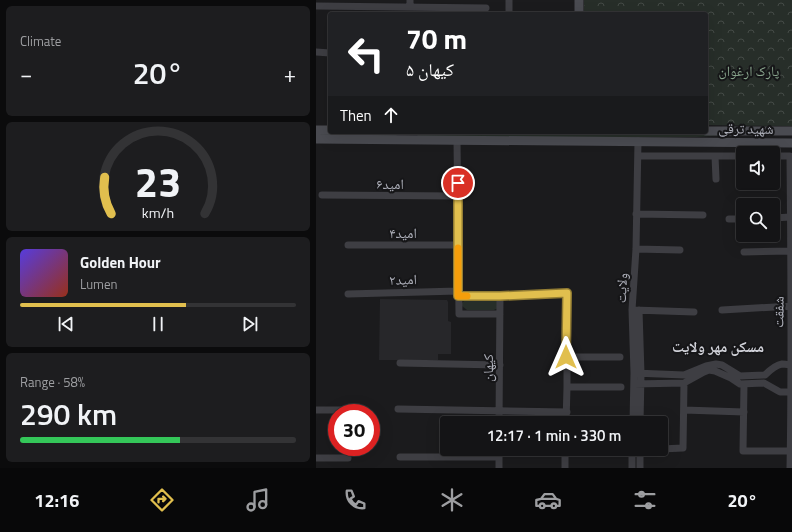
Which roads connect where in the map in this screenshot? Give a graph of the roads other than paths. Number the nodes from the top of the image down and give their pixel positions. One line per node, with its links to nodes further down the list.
1 (509, 0): 6 (street)
2 (579, 0): 7 (main road)
3 (316, 6): 4 (street)
4 (410, 7): 5 (street)
5 (486, 8)
6 (509, 12)
7 (579, 12)
8 (316, 52): 9 (street)
9 (328, 53)
10 (316, 130): 11 (main road)
11 (328, 130)
12 (708, 131): 14 (main road, شهید ترقی)
13 (792, 131): 14 (main road, شهید ترقی)
14 (734, 132): 19 (main road)
15 (410, 136): 16 (main road, شهید ترقی); 17 (main road, شهید ترقی)
16 (316, 139)
17 (457, 140): 18 (main road, شهید ترقی); 27 (street)
18 (638, 141): 19 (main road, شهید ترقی); 21 (street, ولایت)
19 (734, 142): 20 (main road, شهید ترقی)
20 (792, 143)
21 (638, 156): 22 (street); 28 (street, ولایت)
22 (715, 156): 23 (street); 25 (street)
23 (736, 156)
24 (780, 156): 30 (street, شفقت)
25 (716, 179)
26 (322, 195): 27 (street, امید۶)
27 (458, 196): 35 (street)
28 (636, 214): 29 (street); 36 (street, ولایت)
29 (703, 215)
30 (791, 217): 31 (street); 38 (street, شفقت)
31 (780, 218)
32 (729, 219): 33 (street)
33 (736, 219)
34 (348, 245): 35 (street, امید۴)
35 (458, 245): 41 (street)
36 (636, 249): 37 (street); 44 (street, ولایت)
37 (680, 250)
38 (791, 250): 39 (street); 43 (street, شفقت)
39 (744, 252)
40 (348, 294): 41 (street, امید۲)
41 (458, 294): 42 (street, امید۲); 47 (street)
42 (500, 296): 47 (street, کیهان); 48 (street, امید۲)
43 (792, 306): 45 (street); 52 (street, شفقت)
44 (636, 310): 46 (street); 53 (street, ولایت)
45 (722, 310)
46 (694, 312)
47 (500, 314): 51 (street, کیهان)
48 (566, 357): 49 (street); 57 (street)
49 (620, 357)
50 (400, 363): 51 (street)
51 (500, 365): 64 (street, کیهان)
52 (791, 365): 54 (street); 59 (street, شفقت)
53 (637, 373): 54 (street); 55 (street, ولایت)
54 (684, 379): 55 (street); 56 (street); 63 (street)
55 (637, 384): 69 (street, ولایت); 70 (street)
56 (744, 384): 59 (street); 66 (street)
57 (567, 387): 58 (street); 65 (street)
58 (621, 387)
59 (791, 392): 72 (street, شفقت)
60 (398, 409): 64 (street)
61 (316, 410): 62 (street)
62 (328, 410)
63 (684, 410): 66 (street); 71 (street)
64 (499, 411): 65 (street); 67 (street, کیهان)
65 (567, 412): 68 (street)
66 (744, 412): 72 (street)
67 (499, 416)
68 (567, 416)
69 (634, 416)
70 (639, 416)
71 (668, 449)
72 (790, 451): 84 (street, شفقت)
73 (566, 456): 81 (street)
74 (632, 456): 82 (street)
75 (640, 456): 83 (street)
76 (400, 457): 77 (street)
77 (499, 457): 80 (street)
78 (316, 458): 79 (street)
79 (348, 458)
80 (499, 468)
81 (565, 468)
82 (632, 468)
83 (640, 468)
84 (790, 468)

